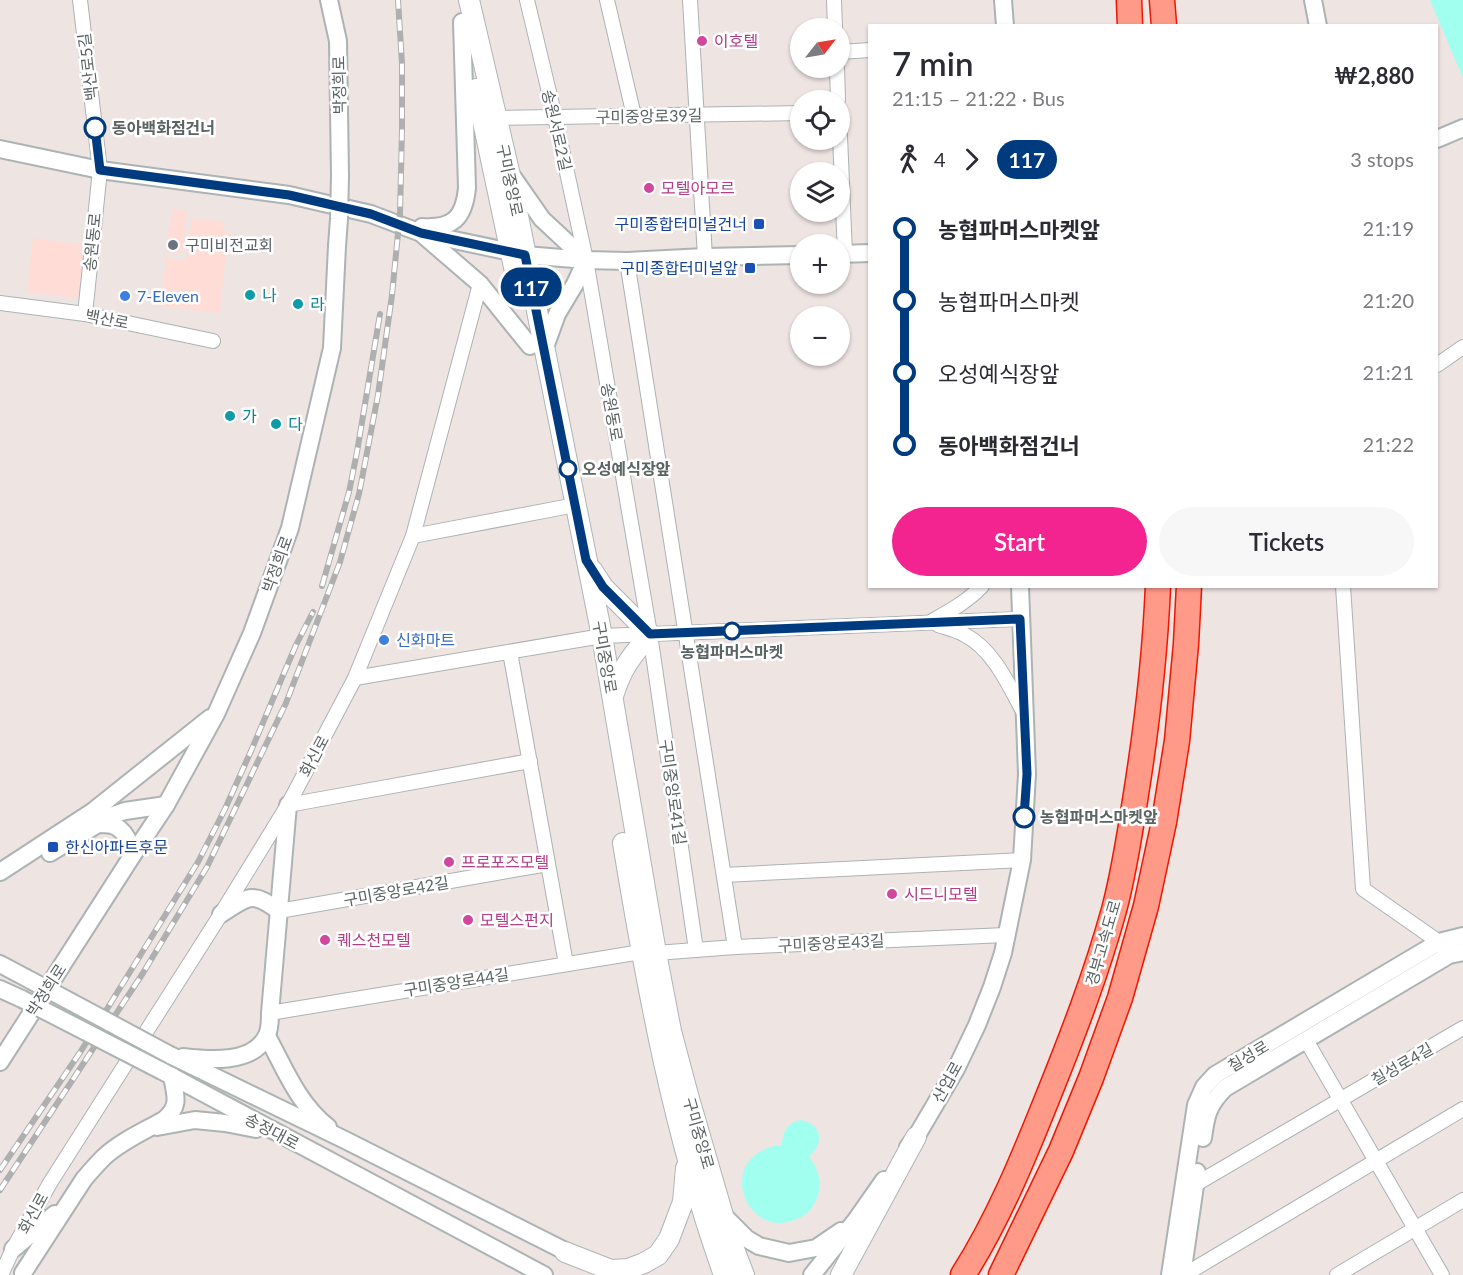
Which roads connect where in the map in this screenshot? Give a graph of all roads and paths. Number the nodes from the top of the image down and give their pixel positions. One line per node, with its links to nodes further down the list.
1 (80, 0): 30 (street, 백산로5길)
2 (329, 0): 65 (street, 박정희로, bridge)
3 (458, 0): 14 (main road, 구미중앙로)
4 (469, 0): 25 (main road, 구미중앙로)
5 (527, 0): 24 (street, 송원서로2길)
6 (607, 0): 23 (street)
7 (690, 0): 22 (street)
8 (834, 0): 13 (street)
9 (1003, 0): 15 (street)
10 (1129, 0): 16 (highway)
11 (1162, 0): 17 (highway)
12 (1313, 0): 18 (street)
13 (835, 18)
14 (462, 22): 32 (street); 35 (main road, 구미중앙로)
15 (1005, 24)
16 (1130, 24)
17 (1164, 24)
18 (1318, 24)
19 (868, 50): 20 (street)
20 (850, 51)
21 (790, 113): 22 (street, 구미중앙로39길)
22 (697, 115): 23 (street, 구미중앙로39길); 39 (street)
23 (634, 116): 24 (street, 구미중앙로39길)
24 (555, 117): 25 (street, 구미중앙로39길); 40 (street, 송원서로2길)
25 (497, 118): 31 (main road, 구미중앙로)
26 (1463, 128): 27 (street)
27 (1438, 140)
28 (1, 149): 30 (street)
29 (840, 150): 34 (street)
30 (100, 170): 32 (street); 44 (street, 송원동로)
31 (509, 171): 35 (main road, 구미중앙로); 40 (street)
32 (371, 214): 33 (street)
33 (421, 233): 35 (street); 42 (street)
34 (842, 234)
35 (518, 253): 40 (street); 47 (main road, 구미중앙로)
36 (868, 253): 37 (street)
37 (850, 254)
38 (790, 255): 39 (street)
39 (705, 257): 41 (street)
40 (586, 260): 41 (street); 47 (street); 60 (street, 송원동로)
41 (627, 261): 59 (street)
42 (480, 284): 47 (street); 50 (street, 화신로)
43 (0, 303): 44 (street, 백산로)
44 (85, 314): 45 (street, 백산로)
45 (213, 341)
46 (1463, 346): 48 (street)
47 (537, 348): 49 (main road, 구미중앙로); 51 (main road, 구미중앙로)
48 (1438, 364)
49 (565, 507): 50 (street); 61 (main road, 구미중앙로)
50 (413, 536): 63 (street, 화신로)
51 (586, 560): 60 (main road); 61 (main road, 구미중앙로)
52 (980, 588): 58 (street)
53 (1020, 588): 57 (street, 산업로)
54 (1158, 588): 121 (highway, 경부고속도로)
55 (1189, 588): 122 (highway, 경부고속도로)
56 (1343, 588): 83 (street)
57 (1020, 619): 58 (street); 66 (street, 산업로)
58 (931, 622): 59 (street); 66 (street)
59 (686, 633): 60 (street); 75 (street)
60 (650, 634): 61 (street); 64 (main road); 82 (street, 구미중앙로41길)
61 (596, 637): 62 (street); 64 (main road, 구미중앙로); 84 (main road, 구미중앙로)
62 (510, 652): 63 (street); 67 (street)
63 (355, 678): 68 (street, 화신로)
64 (612, 698): 84 (main road, 구미중앙로)
65 (216, 714): 69 (street, 박정희로); 70 (street)
66 (1024, 714): 72 (street, 산업로)
67 (530, 761): 68 (street); 73 (street)
68 (288, 805): 77 (street); 78 (street, 화신로)
69 (166, 806): 70 (street); 71 (street, 박정희로)
70 (95, 818): 71 (street); 74 (street); 76 (street)
71 (132, 856): 93 (street, 박정희로)
72 (1022, 860): 75 (street); 79 (street, 산업로)
73 (548, 864): 77 (street, 구미중앙로42길); 86 (street)
74 (0, 872)
75 (724, 875): 81 (street)
76 (0, 885)
77 (279, 911): 78 (street); 88 (street)
78 (221, 914): 103 (street, 화신로)
79 (1006, 935): 81 (street, 구미중앙로43길); 99 (street, 산업로)
80 (1463, 936): 83 (street, 칠성로)
81 (735, 948): 82 (street, 구미중앙로43길)
82 (696, 950): 84 (street, 구미중앙로43길)
83 (1450, 950): 91 (street, 칠성로); 123 (street, 칠성로)
84 (648, 952): 86 (street, 구미중앙로44길); 101 (main road, 구미중앙로); 107 (main road, 구미중앙로)
85 (0, 964): 92 (street, 송정대로, bridge)
86 (566, 964): 88 (street, 구미중앙로44길)
87 (0, 989): 94 (street, 송정대로, bridge)
88 (270, 1013): 90 (street)
89 (1463, 1028): 95 (street, 칠성로4길)
90 (267, 1036): 92 (street); 100 (street)
91 (1306, 1040): 95 (street); 104 (street, 칠성로)
92 (170, 1055): 100 (street, 송정대로)
93 (0, 1062)
94 (167, 1074): 97 (street); 98 (street, 송정대로)
95 (1341, 1100): 102 (street); 104 (street)
96 (1463, 1109): 102 (street)
97 (147, 1130): 98 (street); 105 (street)
98 (284, 1137): 115 (street, 송정대로)
99 (916, 1137): 108 (street, 산업로); 120 (main road)
100 (345, 1140): 112 (street, 송정대로)
101 (683, 1145): 112 (main road); 117 (main road, 구미중앙로)
102 (1376, 1161): 110 (street); 124 (street, 칠성로)
103 (50, 1183): 109 (street, 화신로); 111 (street, 화신로)
104 (1196, 1184): 124 (street, 칠성로)
105 (71, 1200): 109 (street); 113 (street)
106 (1463, 1200): 110 (street)
107 (723, 1215): 108 (street); 118 (main road, 구미중앙로)
108 (856, 1220): 119 (street, 산업로)
109 (38, 1228): 111 (street); 113 (street, 화신로)
110 (1415, 1228): 125 (street); 126 (street)
111 (13, 1250): 114 (street, 화신로)
112 (566, 1252): 116 (street, 송정대로)
113 (22, 1274)
114 (1, 1275)
115 (544, 1275)
116 (612, 1275)
117 (724, 1275)
118 (744, 1275)
119 (812, 1275)
120 (841, 1275)
121 (963, 1275)
122 (1001, 1275)
123 (1170, 1275)
124 (1183, 1275)
125 (1337, 1275)
126 (1442, 1275)

